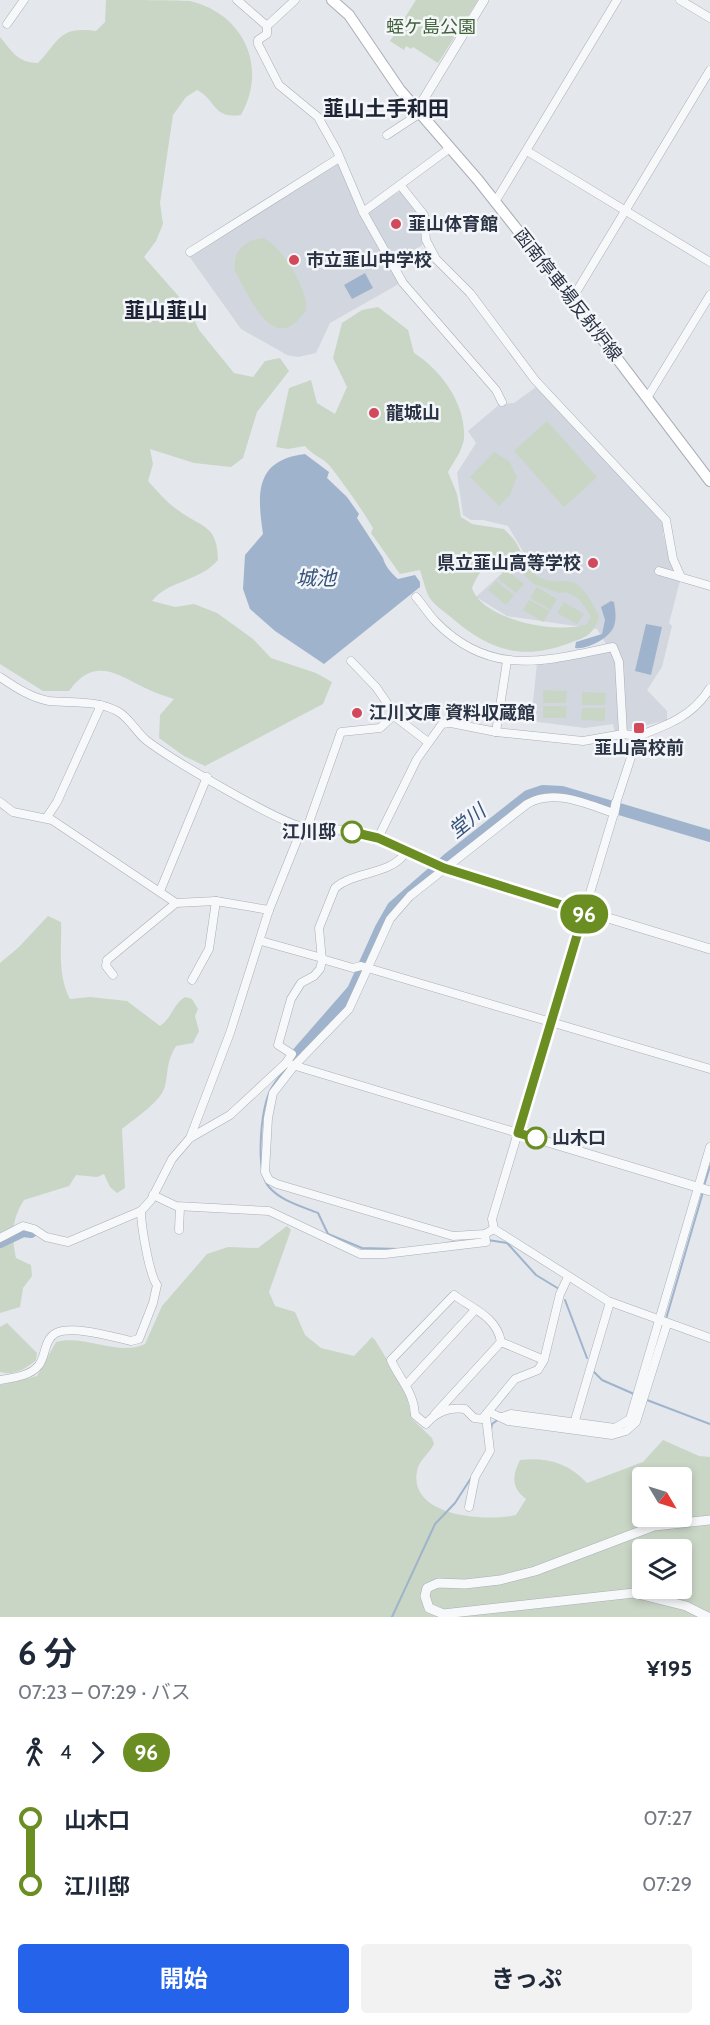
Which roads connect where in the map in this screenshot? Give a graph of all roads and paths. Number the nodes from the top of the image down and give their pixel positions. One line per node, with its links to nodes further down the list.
1 (24, 0): 9 (street)
2 (237, 0): 10 (street)
3 (294, 0): 10 (street)
4 (484, 0): 12 (street)
5 (617, 0): 15 (street)
6 (680, 0): 8 (street)
7 (340, 2): 12 (main road, 函南停車場反射炉線)
8 (710, 18)
9 (7, 24)
10 (267, 26): 16 (street)
11 (710, 70): 19 (street)
12 (418, 112): 13 (street); 14 (main road, 函南停車場反射炉線)
13 (387, 135)
14 (450, 148): 17 (street); 18 (main road, 函南停車場反射炉線)
15 (527, 151): 18 (street); 19 (street)
16 (339, 158): 20 (street); 21 (street)
17 (401, 186): 20 (street); 29 (street)
18 (495, 202): 24 (main road, 函南停車場反射炉線)
19 (626, 211): 22 (street); 24 (street)
20 (363, 212): 26 (street)
21 (190, 252)
22 (710, 262)
23 (710, 295): 25 (street)
24 (572, 299): 25 (main road, 函南停車場反射炉線)
25 (647, 398): 27 (main road, 函南停車場反射炉線)
26 (502, 402)
27 (710, 482)
28 (659, 571): 29 (street)
29 (681, 577): 30 (street)
30 (710, 586)
31 (416, 597): 33 (street)
32 (351, 661): 37 (street)
33 (507, 661): 38 (street); 39 (street)
34 (1, 680): 36 (street)
35 (710, 688): 40 (street)
36 (101, 705): 42 (street); 46 (street)
37 (395, 714): 41 (street); 47 (street)
38 (496, 732): 39 (street); 41 (street)
39 (623, 734): 40 (street)
40 (638, 736): 44 (street)
41 (428, 742): 48 (street)
42 (207, 777): 47 (street); 51 (street)
43 (0, 802): 46 (street)
44 (616, 803): 45 (street)
45 (614, 813): 50 (street); 55 (street)
46 (46, 818): 51 (street)
47 (304, 828): 48 (street); 54 (street)
48 (378, 838): 49 (street)
49 (406, 852): 50 (street); 58 (street)
50 (444, 868): 55 (street); 59 (street)
51 (160, 891): 53 (street)
52 (216, 902): 53 (street); 54 (street); 61 (street)
53 (176, 903): 60 (street)
54 (269, 910): 56 (street)
55 (584, 912): 57 (street); 62 (street)
56 (261, 941): 58 (street); 66 (street)
57 (710, 949)
58 (322, 958): 59 (street); 63 (street)
59 (365, 967): 62 (street); 63 (street)
60 (113, 975)
61 (192, 980)
62 (551, 1022): 64 (street); 65 (street)
63 (290, 1065): 65 (street); 66 (street); 75 (street)
64 (710, 1069)
65 (518, 1133): 68 (street); 73 (street)
66 (190, 1138): 70 (street)
67 (710, 1147): 68 (street)
68 (698, 1188): 69 (street); 80 (street)
69 (710, 1191)
70 (153, 1195): 71 (street); 72 (street)
71 (180, 1207): 74 (street); 75 (street)
72 (141, 1211): 76 (street); 85 (street)
73 (494, 1229): 75 (street); 77 (street)
74 (179, 1230)
75 (485, 1234)
76 (0, 1238)
77 (568, 1277): 78 (street); 84 (street)
78 (610, 1302): 80 (street); 90 (street)
79 (475, 1311): 83 (street); 86 (street); 86 (street)
80 (657, 1321): 81 (street); 89 (street)
81 (667, 1324): 82 (street); 89 (street)
82 (710, 1338)
83 (501, 1342): 84 (street); 87 (street)
84 (544, 1360): 88 (street)
85 (0, 1380)
86 (407, 1384): 87 (street)
87 (434, 1414): 88 (street)
88 (487, 1414): 90 (street); 91 (street)
89 (632, 1422): 90 (street)
90 (573, 1426)
91 (469, 1507)
92 (710, 1520): 93 (street)
93 (708, 1617)

